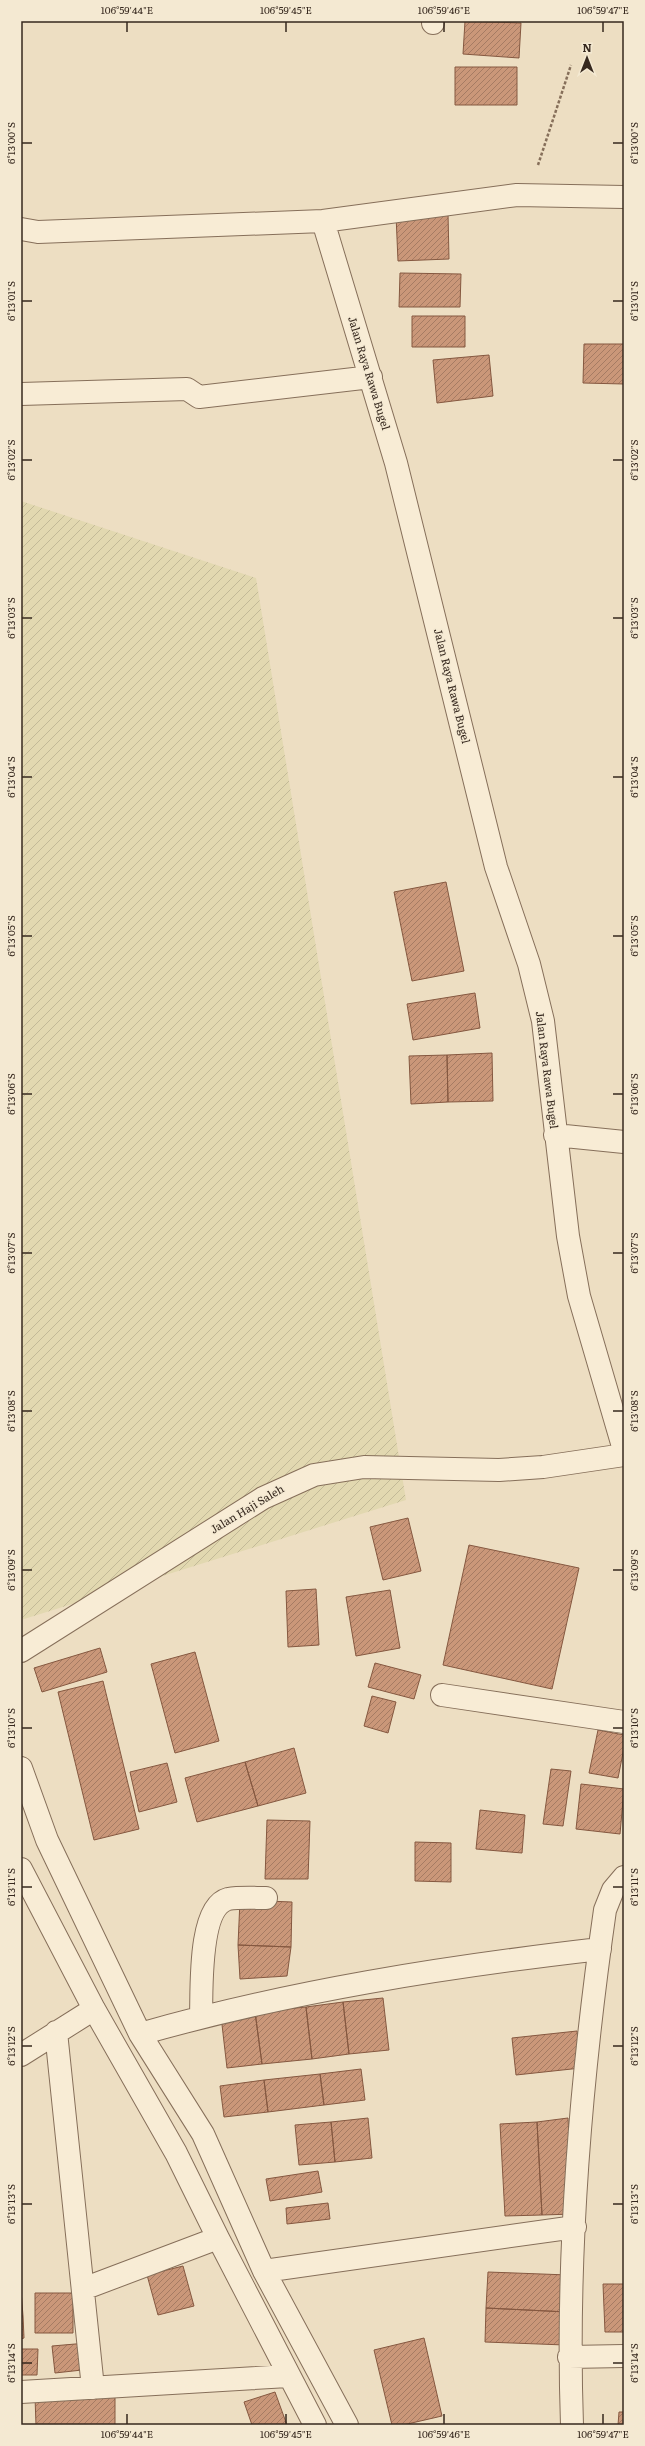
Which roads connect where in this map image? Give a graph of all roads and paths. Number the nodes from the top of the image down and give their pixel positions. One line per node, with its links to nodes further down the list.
1 (571, 65): 2 (path)
2 (518, 195): 3 (street); 4 (street)
3 (624, 197)
4 (323, 221): 5 (street); 6 (street, Jalan Raya Rawa Bugel)
5 (21, 229)
6 (371, 377): 7 (street); 8 (street, Jalan Raya Rawa Bugel)
7 (21, 394)
8 (555, 1135): 9 (street); 10 (street, Jalan Raya Rawa Bugel)
9 (624, 1142)
10 (624, 1450)
11 (624, 1456): 12 (street, Jalan Haji Saleh)
12 (21, 1651)
13 (442, 1694): 14 (street)
14 (624, 1722)
15 (21, 1768): 20 (street)
16 (21, 1869): 20 (street)
17 (624, 1877): 19 (street)
18 (266, 1898): 21 (street)
19 (600, 1949): 21 (street); 26 (street)
20 (110, 2016): 22 (street); 23 (street); 25 (street)
21 (201, 2016): 23 (street)
22 (56, 2032): 24 (street); 29 (street)
23 (140, 2034): 25 (street)
24 (21, 2055)
25 (190, 2144): 27 (street); 28 (street)
26 (575, 2227): 28 (street); 31 (street)
27 (218, 2238): 29 (street); 32 (street)
28 (264, 2271): 36 (street)
29 (83, 2289): 33 (street)
30 (624, 2356): 31 (street)
31 (570, 2357): 37 (street)
32 (288, 2376): 33 (street); 35 (street)
33 (93, 2388): 34 (street)
34 (21, 2392)
35 (315, 2425)
36 (347, 2425)
37 (572, 2425)

